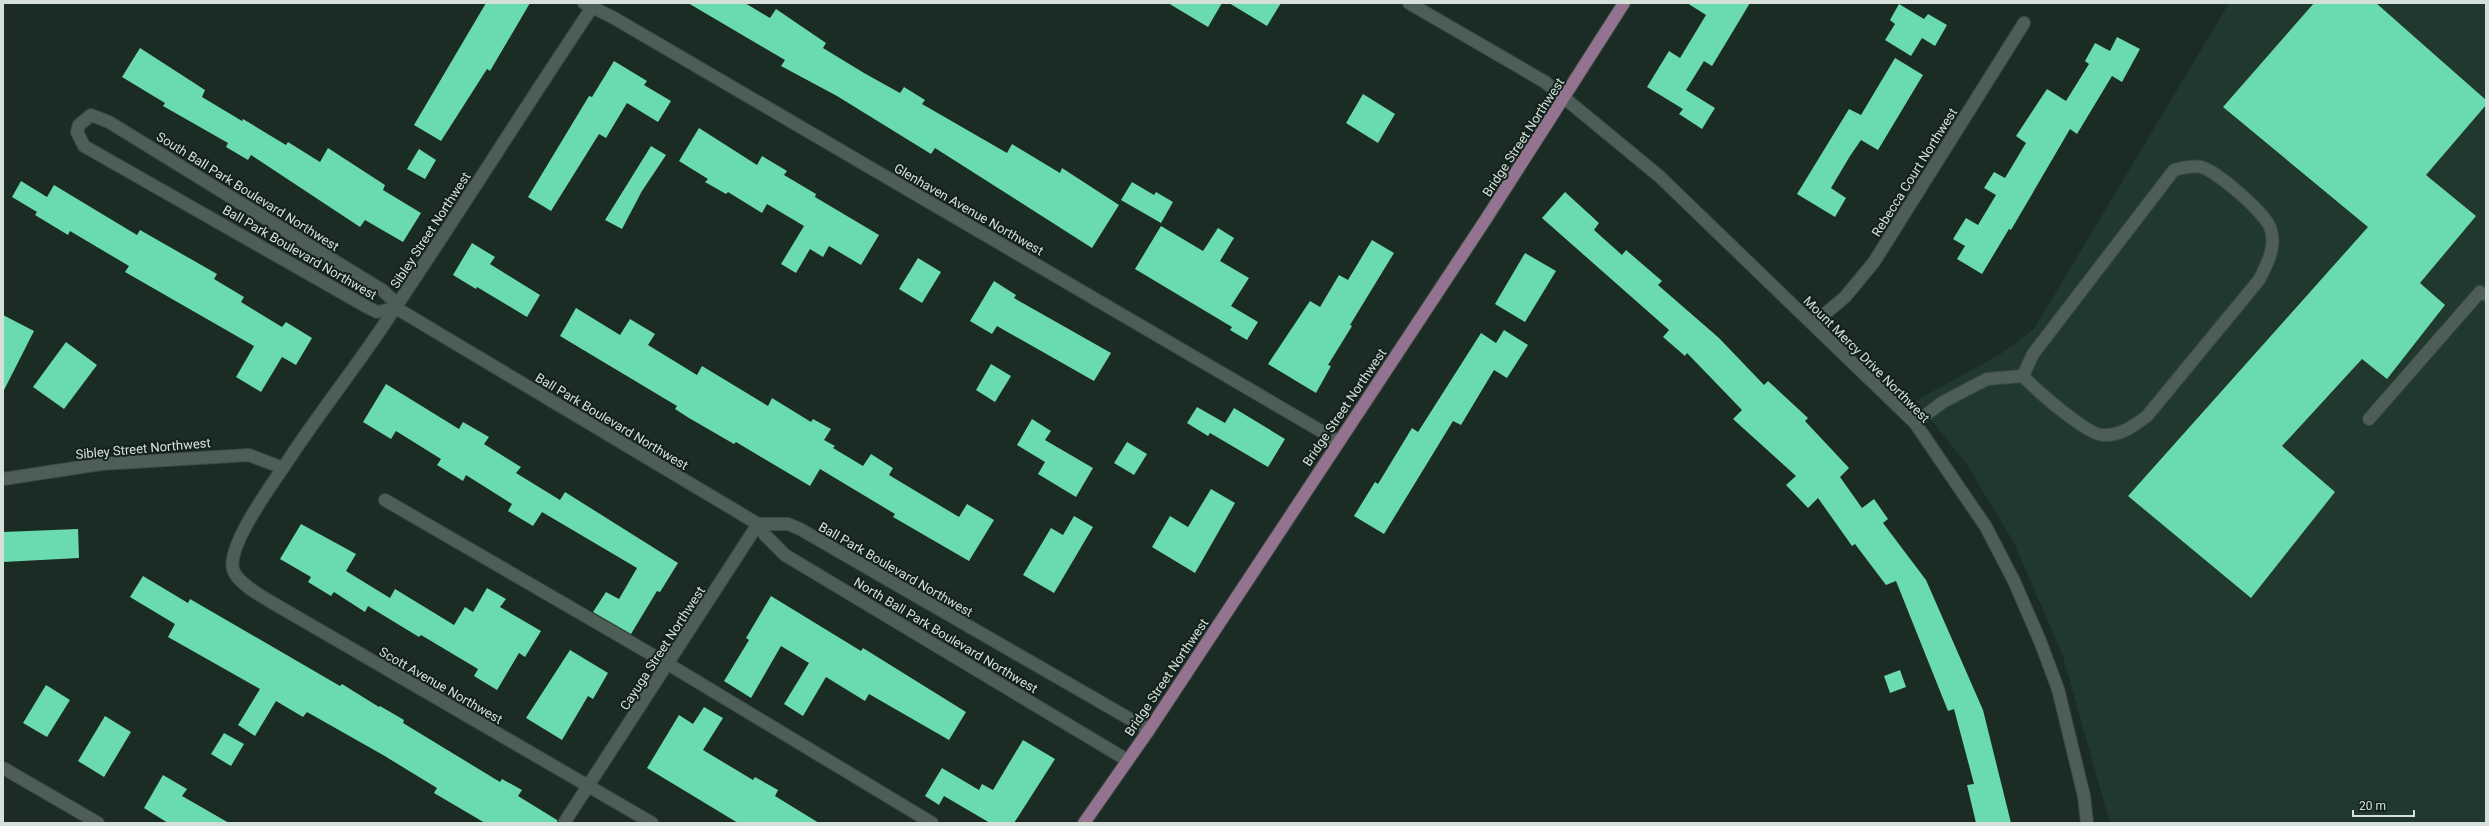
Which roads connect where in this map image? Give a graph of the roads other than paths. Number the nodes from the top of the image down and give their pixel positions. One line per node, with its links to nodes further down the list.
1 (1409, 3): 5 (street, Mount Mercy Drive Northwest)
2 (1624, 3): 5 (main road, Bridge Street Northwest)
3 (590, 5): 8 (street, Sibley Street Northwest); 13 (street, Glenhaven Avenue Northwest)
4 (2024, 24): 9 (street, Rebecca Court Northwest)
5 (1564, 98): 9 (street, Mount Mercy Drive Northwest); 13 (main road, Bridge Street Northwest)
6 (79, 125): 8 (street, South Ball Park Boulevard Northwest); 8 (street, Ball Park Boulevard Northwest)
7 (2486, 296): 11 (street)
8 (396, 308): 14 (street, Sibley Street Northwest); 17 (street, Ball Park Boulevard Northwest)
9 (1813, 324): 12 (street, Mount Mercy Drive Northwest)
10 (2023, 376): 10 (street); 12 (street)
11 (2369, 419)
12 (1915, 423): 29 (street, Mount Mercy Drive Northwest)
13 (1338, 441): 20 (main road, Bridge Street Northwest)
14 (283, 468): 15 (street, Sibley Street Northwest); 18 (street, Sibley Street Northwest)
15 (3, 478)
16 (385, 500): 19 (street)
17 (758, 524): 19 (street, Cayuga Street Northwest); 20 (street, Ball Park Boulevard Northwest); 21 (street, North Ball Park Boulevard Northwest)
18 (234, 558): 23 (street, Scott Avenue Northwest)
19 (668, 664): 23 (street, Cayuga Street Northwest); 27 (street)
20 (1149, 730): 21 (main road, Bridge Street Northwest)
21 (1127, 760): 28 (main road, Bridge Street Northwest)
22 (3, 768): 24 (street)
23 (590, 787): 25 (street, Cayuga Street Northwest); 26 (street, Scott Avenue Northwest)
24 (98, 823)
25 (564, 823)
26 (652, 823)
27 (932, 823)
28 (1084, 823)
29 (2088, 823)

